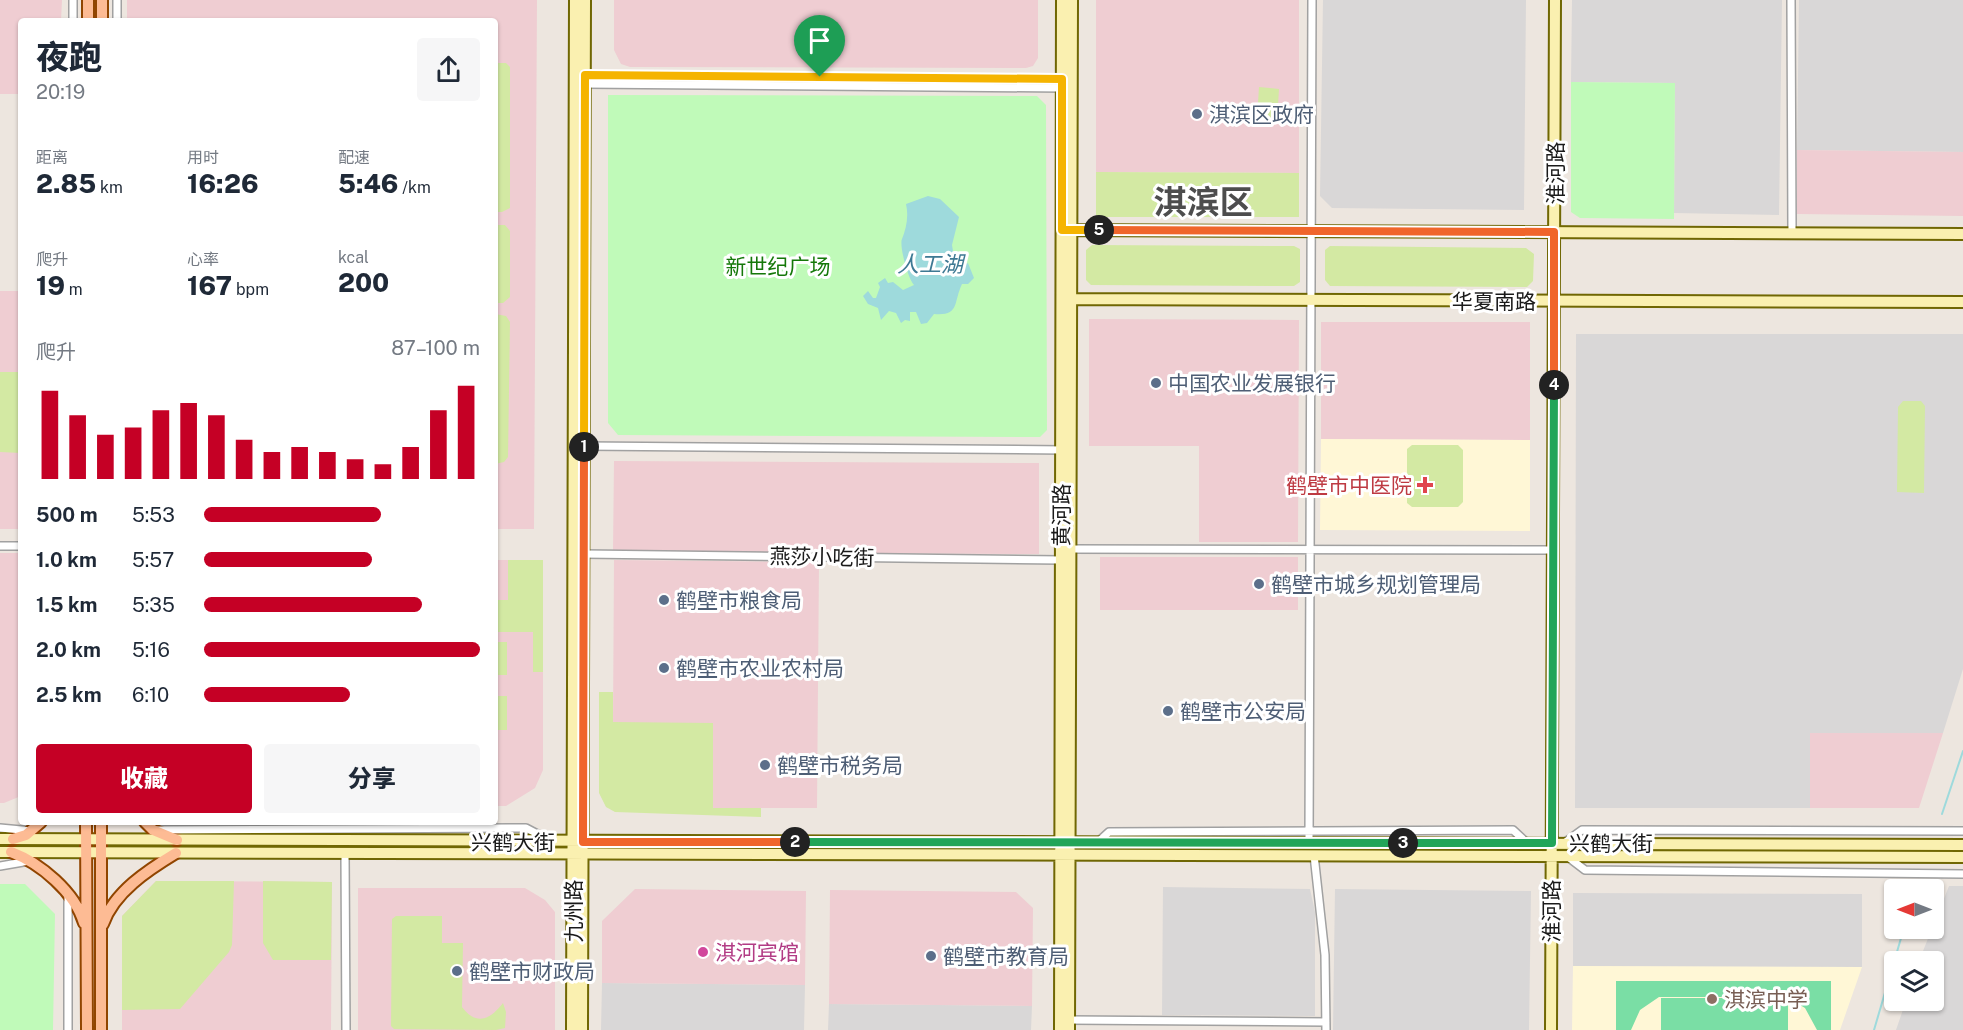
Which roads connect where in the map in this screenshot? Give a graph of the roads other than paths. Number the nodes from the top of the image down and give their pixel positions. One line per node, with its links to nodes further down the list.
1 (73, 0): 12 (street)
2 (88, 0): 13 (main road)
3 (102, 0): 14 (main road)
4 (117, 0): 15 (street)
5 (575, 0): 50 (main road, 九州路)
6 (585, 0): 16 (main road, 九州路)
7 (1062, 0): 17 (main road, 黄河路)
8 (1071, 0): 18 (main road, 黄河路)
9 (1312, 0): 19 (street)
10 (1555, 0): 20 (main road, 淮河路)
11 (1791, 0): 21 (street)
12 (73, 18)
13 (88, 18)
14 (102, 18)
15 (117, 18)
16 (585, 79): 17 (street); 27 (main road, 九州路)
17 (1062, 84): 18 (main road, 黄河路)
18 (1066, 230): 19 (main road); 23 (main road, 黄河路)
19 (1311, 231): 20 (main road); 24 (street)
20 (1554, 232): 21 (main road); 25 (main road, 淮河路)
21 (1792, 233): 22 (main road)
22 (1963, 234)
23 (1066, 299): 24 (main road, 华夏南路); 28 (main road, 黄河路)
24 (1311, 300): 25 (main road, 华夏南路); 32 (street)
25 (1554, 301): 26 (main road, 华夏南路); 33 (main road, 淮河路)
26 (1963, 302)
27 (584, 446): 28 (street); 34 (main road, 九州路)
28 (1066, 450): 31 (main road, 黄河路); 35 (main road, 黄河路)
29 (0, 546): 30 (street)
30 (18, 546)
31 (1070, 549): 32 (street); 51 (main road, 黄河路)
32 (1310, 549): 33 (street); 41 (street)
33 (1553, 550): 55 (main road, 淮河路)
34 (584, 554): 35 (street, 燕莎小吃街); 50 (main road, 九州路)
35 (1061, 560): 51 (main road, 黄河路)
36 (38, 825): 42 (main road)
37 (87, 825): 46 (main road)
38 (101, 825): 47 (main road)
39 (149, 826): 48 (main road); 49 (street)
40 (0, 828): 42 (street)
41 (1309, 830): 52 (street); 53 (street); 54 (street)
42 (32, 831): 45 (main road)
43 (1963, 831): 56 (street)
44 (0, 839): 45 (main road, 兴鹤大街)
45 (13, 839): 46 (main road, 兴鹤大街)
46 (87, 839): 47 (main road, 兴鹤大街); 59 (main road)
47 (101, 839): 48 (main road, 兴鹤大街); 60 (main road)
48 (177, 840): 49 (main road, 兴鹤大街)
49 (552, 842): 50 (main road, 兴鹤大街)
50 (578, 842): 51 (main road, 兴鹤大街); 63 (main road, 九州路)
51 (1065, 843): 52 (main road, 兴鹤大街); 64 (main road, 黄河路)
52 (1097, 843): 53 (main road, 兴鹤大街)
53 (1309, 843): 54 (main road, 兴鹤大街)
54 (1527, 843): 55 (main road, 兴鹤大街)
55 (1552, 843): 56 (main road, 兴鹤大街); 66 (main road, 淮河路)
56 (1564, 843): 57 (main road, 兴鹤大街)
57 (1963, 845)
58 (6, 852): 59 (main road, 兴鹤大街); 69 (main road)
59 (87, 852): 60 (main road, 兴鹤大街); 74 (main road)
60 (101, 852): 61 (main road, 兴鹤大街); 73 (main road)
61 (176, 853): 62 (main road, 兴鹤大街); 73 (main road)
62 (345, 854): 63 (main road, 兴鹤大街); 81 (street)
63 (578, 855): 64 (main road, 兴鹤大街); 82 (main road, 九州路); 83 (main road, 九州路)
64 (1065, 855): 65 (main road, 兴鹤大街); 76 (main road, 黄河路); 84 (main road, 黄河路)
65 (1314, 855): 66 (main road, 兴鹤大街); 77 (street)
66 (1551, 856): 67 (main road, 兴鹤大街); 86 (main road, 淮河路)
67 (1566, 856): 68 (main road, 兴鹤大街); 71 (street)
68 (1963, 857)
69 (32, 860): 70 (street); 72 (main road)
70 (0, 867)
71 (1963, 874)
72 (68, 895): 74 (main road); 78 (street)
73 (101, 930): 80 (main road)
74 (87, 932): 79 (main road)
75 (1256, 1021): 76 (street); 77 (street); 85 (street)
76 (1069, 1025)
77 (1326, 1026)
78 (68, 1030)
79 (87, 1030)
80 (101, 1030)
81 (346, 1030)
82 (572, 1030)
83 (582, 1030)
84 (1060, 1030)
85 (1256, 1030)
86 (1551, 1030)

